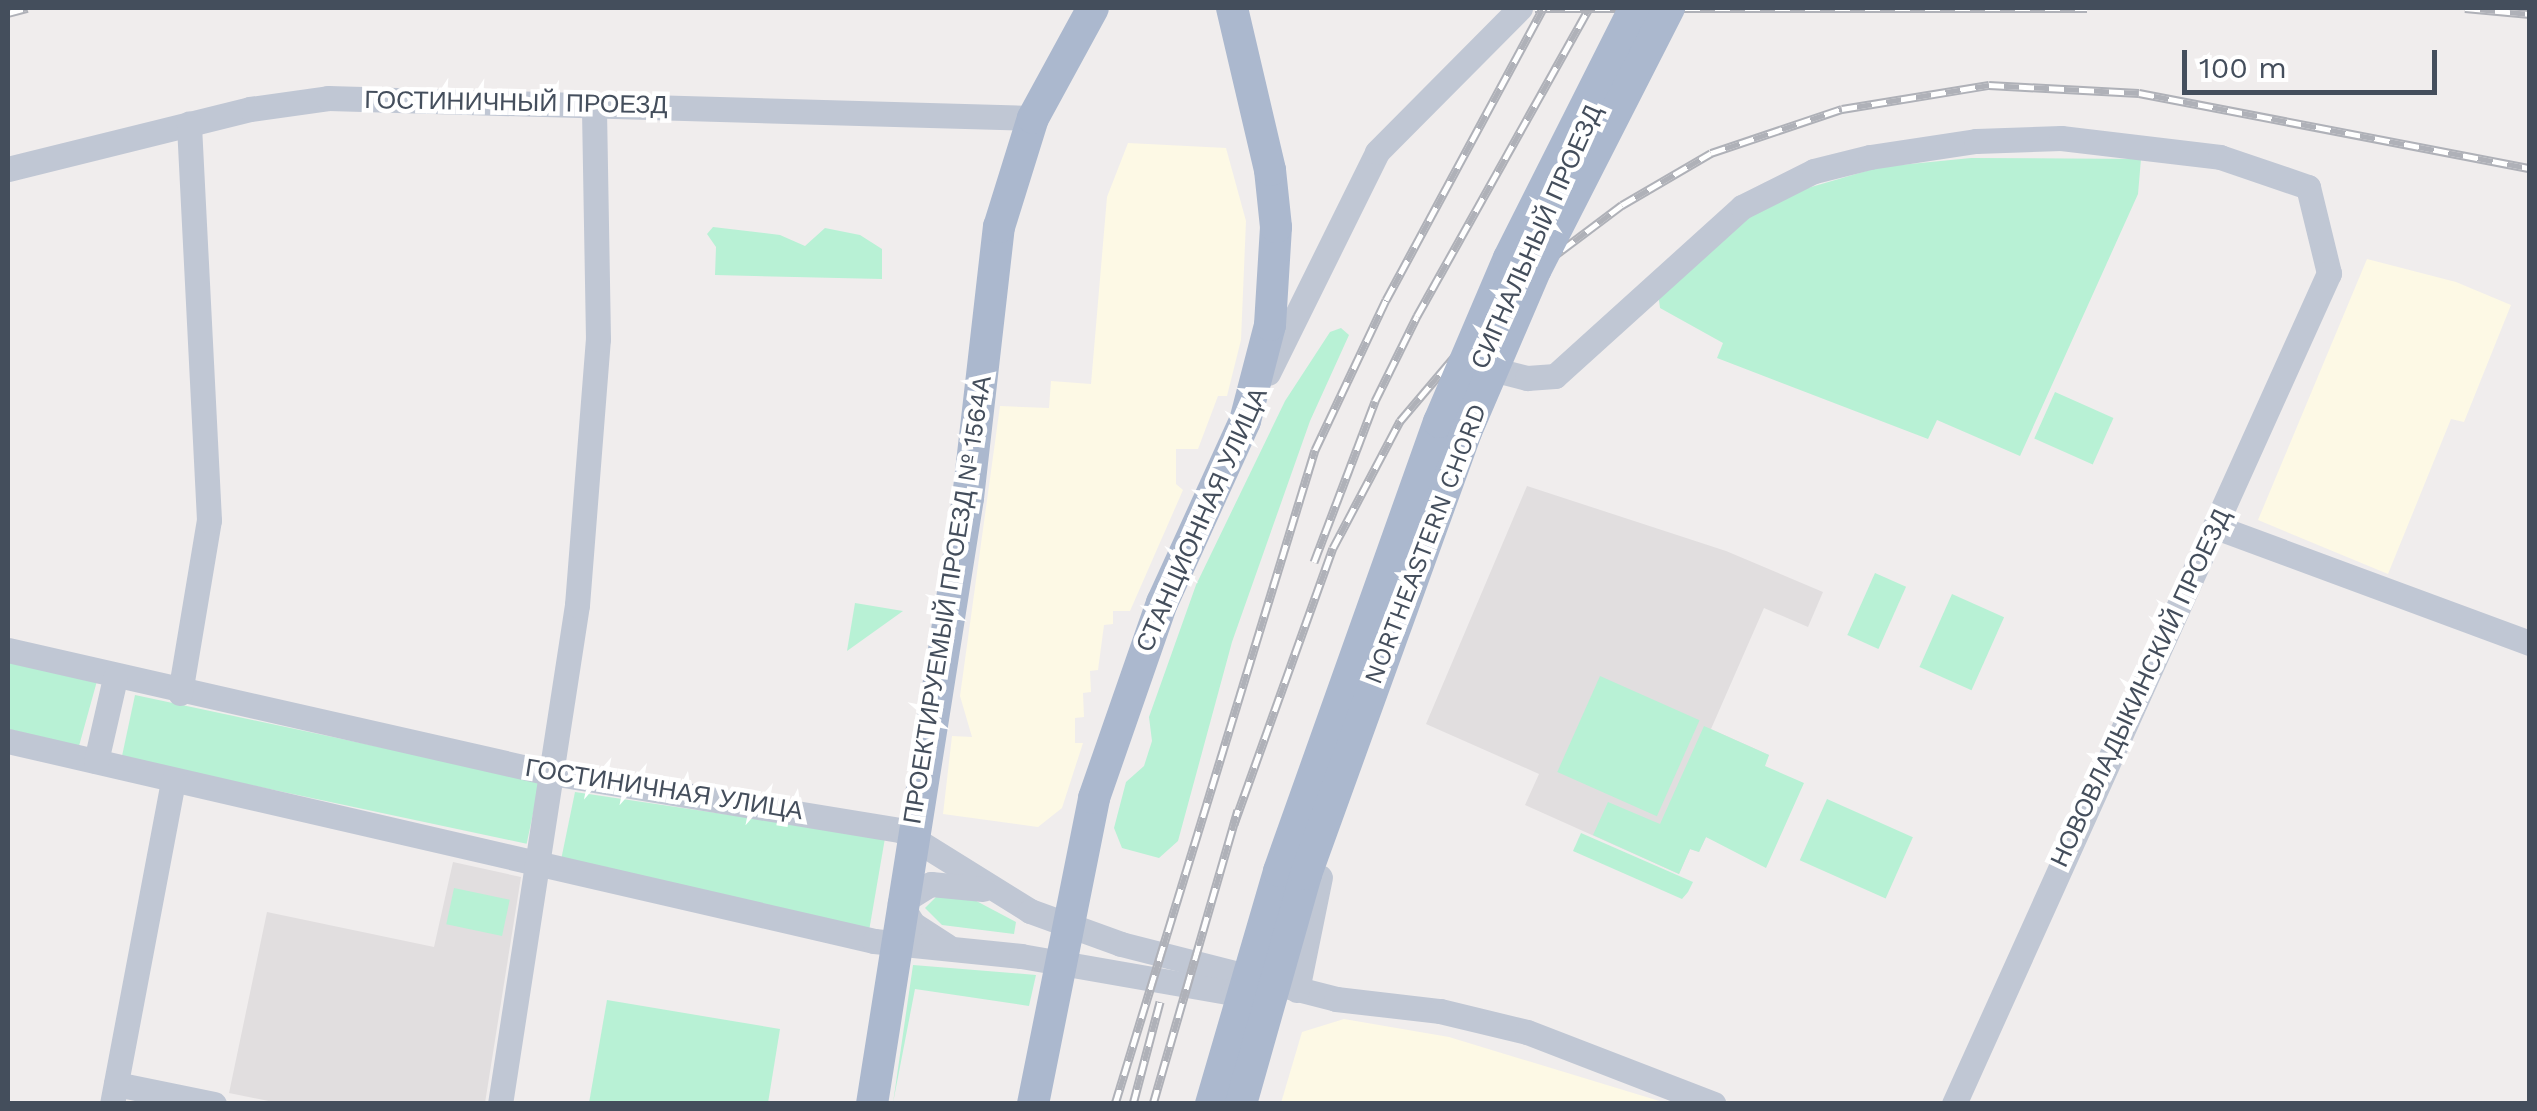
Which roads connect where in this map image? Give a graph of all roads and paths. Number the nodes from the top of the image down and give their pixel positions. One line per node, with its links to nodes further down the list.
1 (1093, 8): 7 (main road, ПРОЕКТИРУЕМЫЙ ПРОЕЗД № 1564А)
2 (1232, 8): 11 (main road)
3 (1520, 8): 11 (street, СТАНЦИОННАЯ УЛИЦА)
4 (1638, 8): 10 (street, СИГНАЛЬНЫЙ ПРОЕЗД); 35 (main road, NORTHEASTERN CHORD, bridge)
5 (1669, 8): 36 (main road, NORTHEASTERN CHORD, bridge)
6 (594, 104): 7 (street, ГОСТИНИЧНЫЙ ПРОЕЗД); 8 (street, ГОСТИНИЧНЫЙ ПРОЕЗД); 19 (street)
7 (1033, 118): 21 (main road, ПРОЕКТИРУЕМЫЙ ПРОЕЗД № 1564А)
8 (189, 124): 9 (street, ГОСТИНИЧНЫЙ ПРОЕЗД); 16 (street)
9 (8, 169)
10 (1480, 366): 12 (street, НОВОВЛАДЫКИНСКИЙ ПРОЕЗД); 29 (street, СИГНАЛЬНЫЙ ПРОЕЗД)
11 (1245, 421): 25 (main road, СТАНЦИОННАЯ УЛИЦА)
12 (2216, 527): 13 (street); 38 (street, НОВОВЛАДЫКИНСКИЙ ПРОЕЗД)
13 (2530, 643)
14 (8, 650): 15 (street, ГОСТИНИЧНАЯ УЛИЦА)
15 (115, 678): 16 (street, ГОСТИНИЧНАЯ УЛИЦА); 18 (street)
16 (180, 694): 19 (street, ГОСТИНИЧНАЯ УЛИЦА)
17 (8, 741): 18 (street, ГОСТИНИЧНАЯ УЛИЦА)
18 (96, 761): 20 (street, ГОСТИНИЧНАЯ УЛИЦА)
19 (552, 773): 21 (street, ГОСТИНИЧНАЯ УЛИЦА); 22 (street)
20 (172, 781): 22 (street, ГОСТИНИЧНАЯ УЛИЦА); 30 (street)
21 (912, 833): 23 (street, ГОСТИНИЧНАЯ УЛИЦА); 24 (main road, ПРОЕКТИРУЕМЫЙ ПРОЕЗД № 1564А)
22 (538, 864): 26 (street, ГОСТИНИЧНАЯ УЛИЦА); 33 (street)
23 (996, 892): 24 (street); 25 (street, ГОСТИНИЧНАЯ УЛИЦА)
24 (900, 903): 26 (main road, ПРОЕКТИРУЕМЫЙ ПРОЕЗД № 1564А); 27 (street)
25 (1067, 925): 28 (main road, СТАНЦИОННАЯ УЛИЦА); 29 (street, ГОСТИНИЧНАЯ УЛИЦА)
26 (892, 944): 27 (street, ГОСТИНИЧНАЯ УЛИЦА); 31 (main road, ПРОЕКТИРУЕМЫЙ ПРОЕЗД № 1564А)
27 (951, 948): 28 (street, ГОСТИНИЧНАЯ УЛИЦА)
28 (1060, 963): 29 (street, ГОСТИНИЧНАЯ УЛИЦА); 34 (main road, СТАНЦИОННАЯ УЛИЦА)
29 (1297, 990): 37 (street, ГОСТИНИЧНАЯ УЛИЦА)
30 (114, 1094): 32 (street)
31 (873, 1094)
32 (214, 1104)
33 (500, 1104)
34 (1033, 1104)
35 (1211, 1104)
36 (1241, 1104)
37 (1714, 1104)
38 (1954, 1104)

